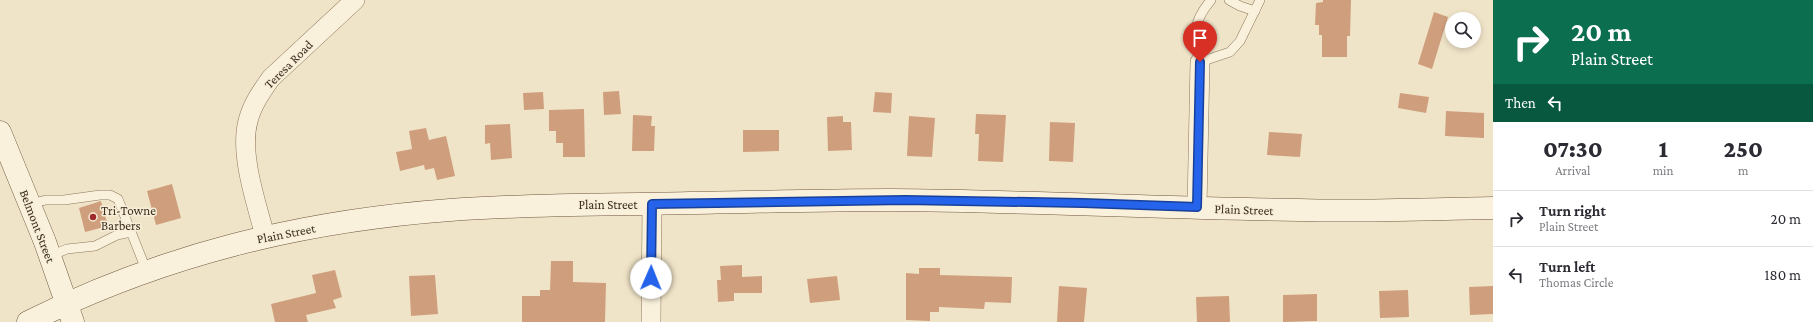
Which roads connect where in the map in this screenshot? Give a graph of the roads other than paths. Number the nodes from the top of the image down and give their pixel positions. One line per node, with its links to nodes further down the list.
1 (354, 0): 13 (street, Teresa Road)
2 (1211, 0): 6 (lane)
3 (1229, 0): 5 (lane)
4 (1260, 0): 5 (lane)
5 (1255, 11): 6 (lane)
6 (1200, 62): 10 (street)
7 (0, 132): 8 (main road, Belmont Street)
8 (30, 204): 12 (lane); 14 (main road, Belmont Street)
9 (652, 204): 10 (main road, Plain Street); 13 (main road, Plain Street); 18 (street)
10 (1197, 207): 11 (main road, Plain Street)
11 (1493, 208)
12 (131, 232): 14 (lane); 15 (lane)
13 (266, 236): 15 (main road, Plain Street)
14 (50, 256): 16 (main road, Belmont Street)
15 (147, 272): 16 (main road, Plain Street)
16 (70, 313): 17 (main road, Plain Street)
17 (28, 322)
18 (651, 322)

